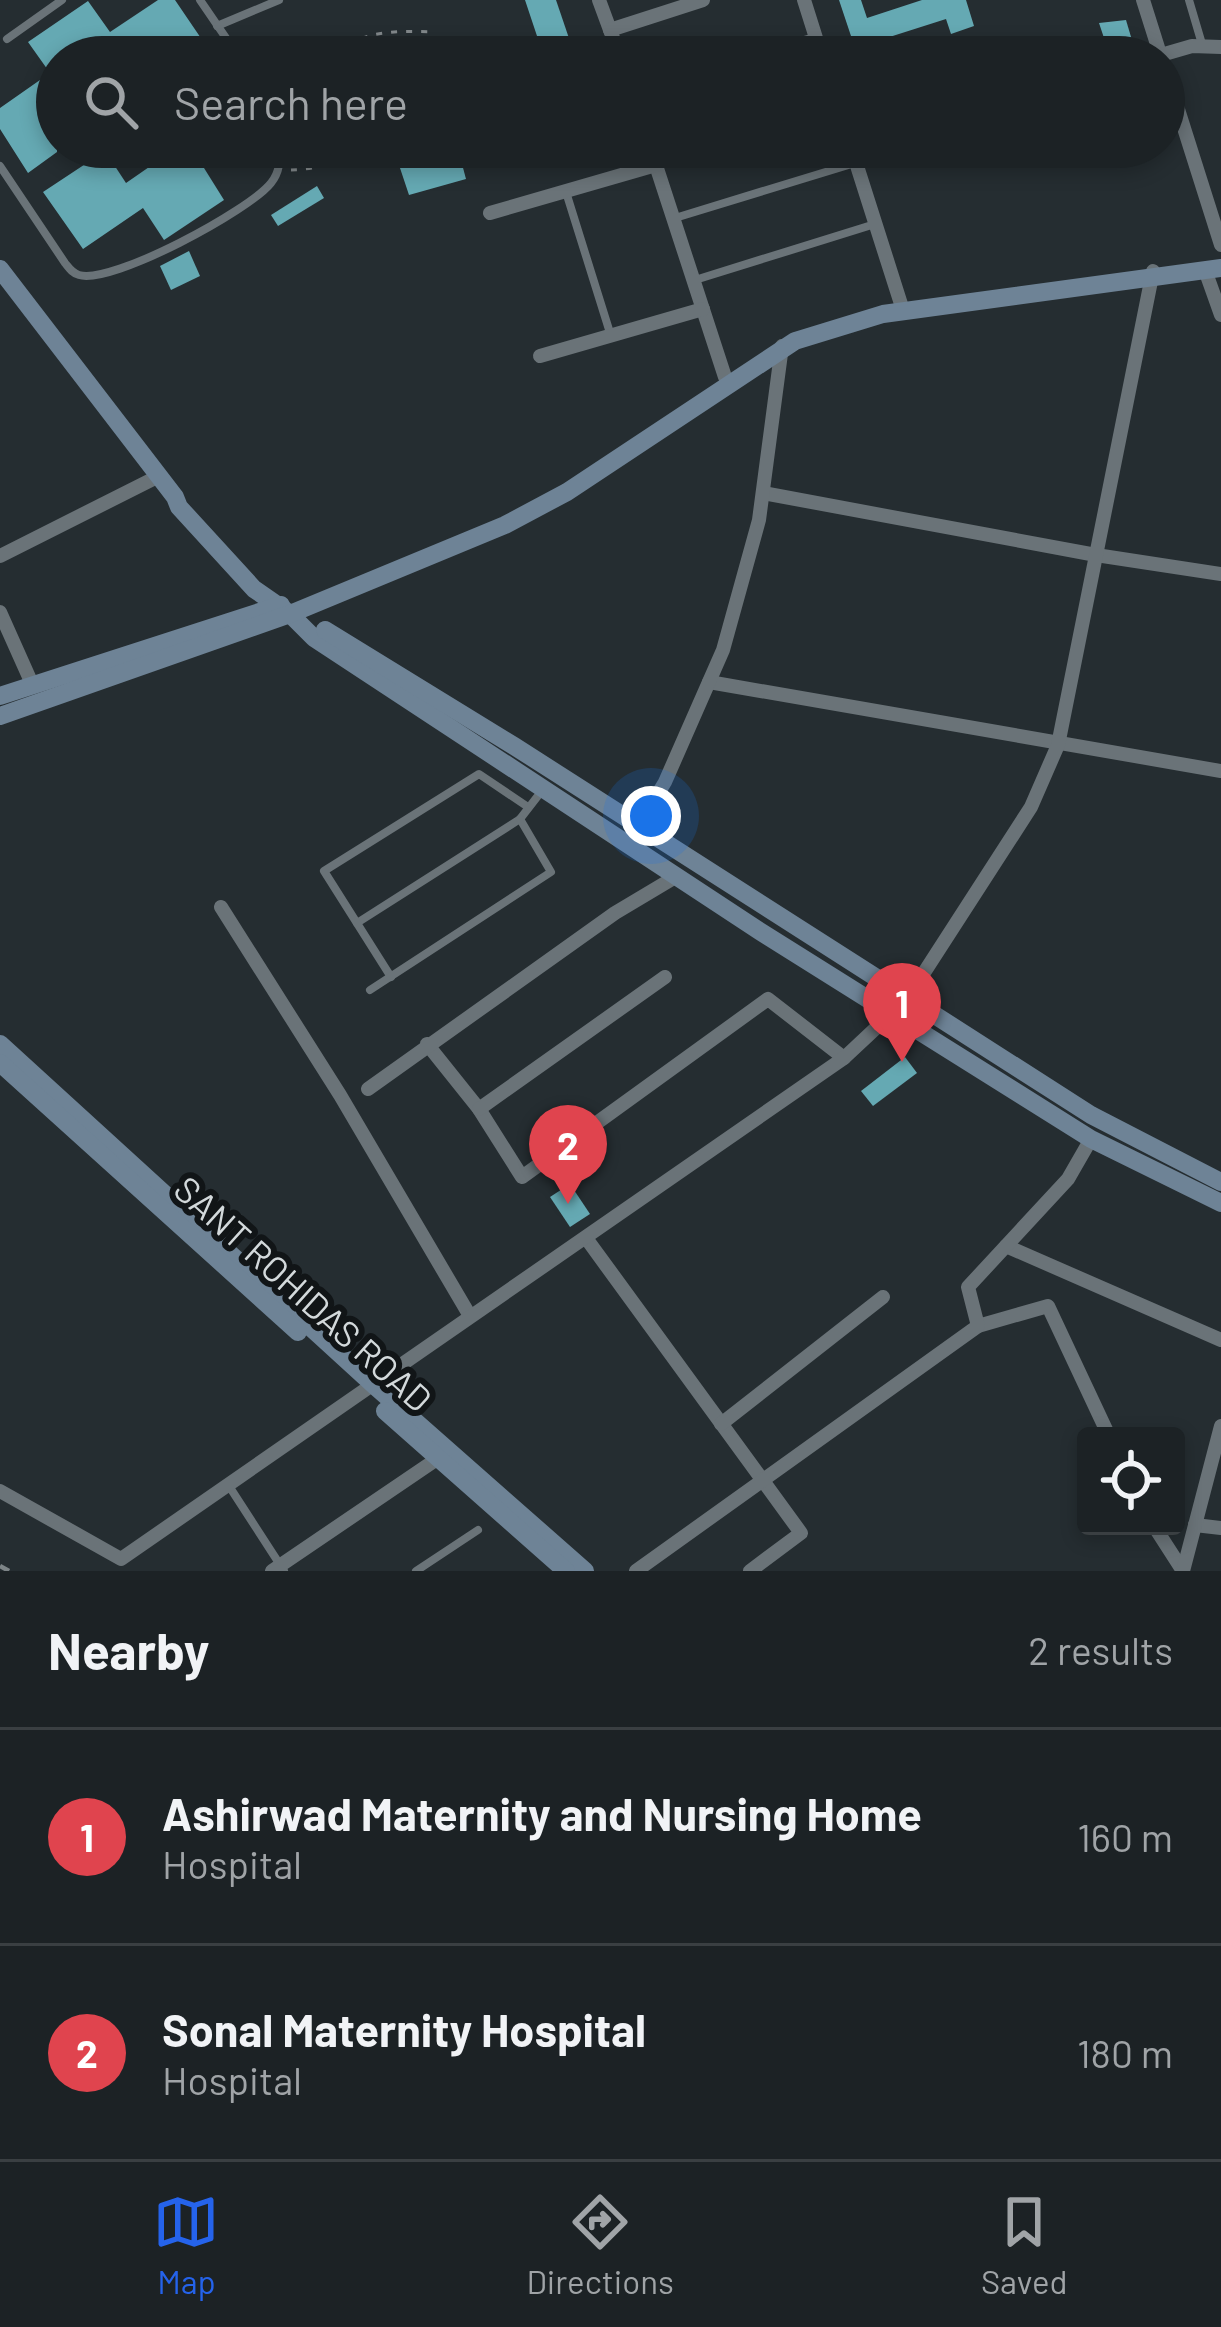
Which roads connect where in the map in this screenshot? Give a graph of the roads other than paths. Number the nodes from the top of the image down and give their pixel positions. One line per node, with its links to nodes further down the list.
1 (62, 0): 15 (lane)
2 (200, 0): 9 (lane)
3 (279, 0): 9 (lane)
4 (599, 0): 10 (street)
5 (703, 0): 10 (street)
6 (804, 0): 13 (street)
7 (1143, 0): 14 (street)
8 (1189, 0): 16 (lane)
9 (217, 26): 11 (lane)
10 (610, 30): 12 (street)
11 (224, 36)
12 (612, 36)
13 (816, 36)
14 (1155, 36)
15 (7, 39)
16 (1203, 45): 17 (street); 18 (street)
17 (1221, 47)
18 (1185, 51)
19 (1185, 132): 30 (street)
20 (0, 166): 21 (lane)
21 (278, 168)
22 (623, 168): 26 (street)
23 (657, 168): 28 (street)
24 (817, 168): 28 (lane)
25 (858, 168): 29 (street)
26 (566, 191): 27 (street); 38 (lane)
27 (490, 213)
28 (673, 218): 34 (street)
29 (875, 224): 34 (lane); 35 (street)
30 (1221, 245)
31 (1216, 266): 33 (street); 37 (street)
32 (0, 269): 42 (street)
33 (1153, 273): 35 (street); 39 (street); 44 (street)
34 (694, 280): 36 (street)
35 (901, 304): 39 (street)
36 (703, 309): 38 (street); 41 (street)
37 (1221, 315)
38 (610, 336): 40 (street)
39 (781, 345): 41 (street); 43 (street); 47 (street)
40 (540, 356)
41 (725, 377): 47 (street)
42 (159, 476): 45 (street); 47 (street)
43 (763, 493): 44 (street); 49 (street)
44 (1096, 555): 46 (street); 54 (street)
45 (0, 556)
46 (1221, 574)
47 (290, 608): 50 (street); 52 (street); 53 (street)
48 (0, 612): 50 (street)
49 (709, 682): 54 (street); 59 (street)
50 (33, 686): 51 (street)
51 (0, 696)
52 (0, 716)
53 (455, 720): 56 (street); 59 (street)
54 (1058, 745): 55 (street); 67 (street)
55 (1221, 771)
56 (544, 788): 57 (lane); 60 (street)
57 (528, 807): 58 (lane); 63 (lane)
58 (520, 819): 63 (lane); 64 (lane)
59 (640, 827): 60 (street); 67 (street)
60 (627, 845): 61 (street)
61 (677, 876): 67 (street); 69 (street)
62 (221, 907): 80 (street)
63 (357, 923): 64 (lane)
64 (391, 977): 66 (lane)
65 (664, 977): 73 (street)
66 (370, 991)
67 (901, 1006): 70 (street); 74 (street); 75 (street)
68 (0, 1044): 83 (street)
69 (427, 1044): 72 (street); 73 (street)
70 (844, 1058): 73 (street); 77 (street)
71 (0, 1063): 83 (street, SANT ROHIDAS ROAD)
72 (368, 1089)
73 (479, 1109)
74 (1090, 1139): 76 (street); 78 (street)
75 (1221, 1182)
76 (1221, 1202)
77 (586, 1238): 80 (street); 84 (street)
78 (1006, 1246): 81 (street); 82 (street)
79 (884, 1297): 84 (street)
80 (470, 1316): 83 (street)
81 (978, 1326): 86 (street); 88 (street)
82 (1221, 1340)
83 (370, 1389): 87 (street, SANT ROHIDAS ROAD); 89 (street); 98 (street)
84 (722, 1424): 88 (street)
85 (1221, 1426): 91 (street)
86 (1105, 1427)
87 (437, 1459): 95 (street); 97 (street, SANT ROHIDAS ROAD)
88 (761, 1479): 99 (street); 100 (street)
89 (229, 1486): 90 (street); 95 (lane)
90 (0, 1490)
91 (1195, 1525): 92 (street); 101 (street)
92 (1221, 1528)
93 (478, 1529): 96 (lane)
94 (1160, 1535): 101 (street)
95 (279, 1569)
96 (416, 1571)
97 (566, 1571)
98 (585, 1571)
99 (636, 1571)
100 (749, 1571)
101 (1183, 1571)

